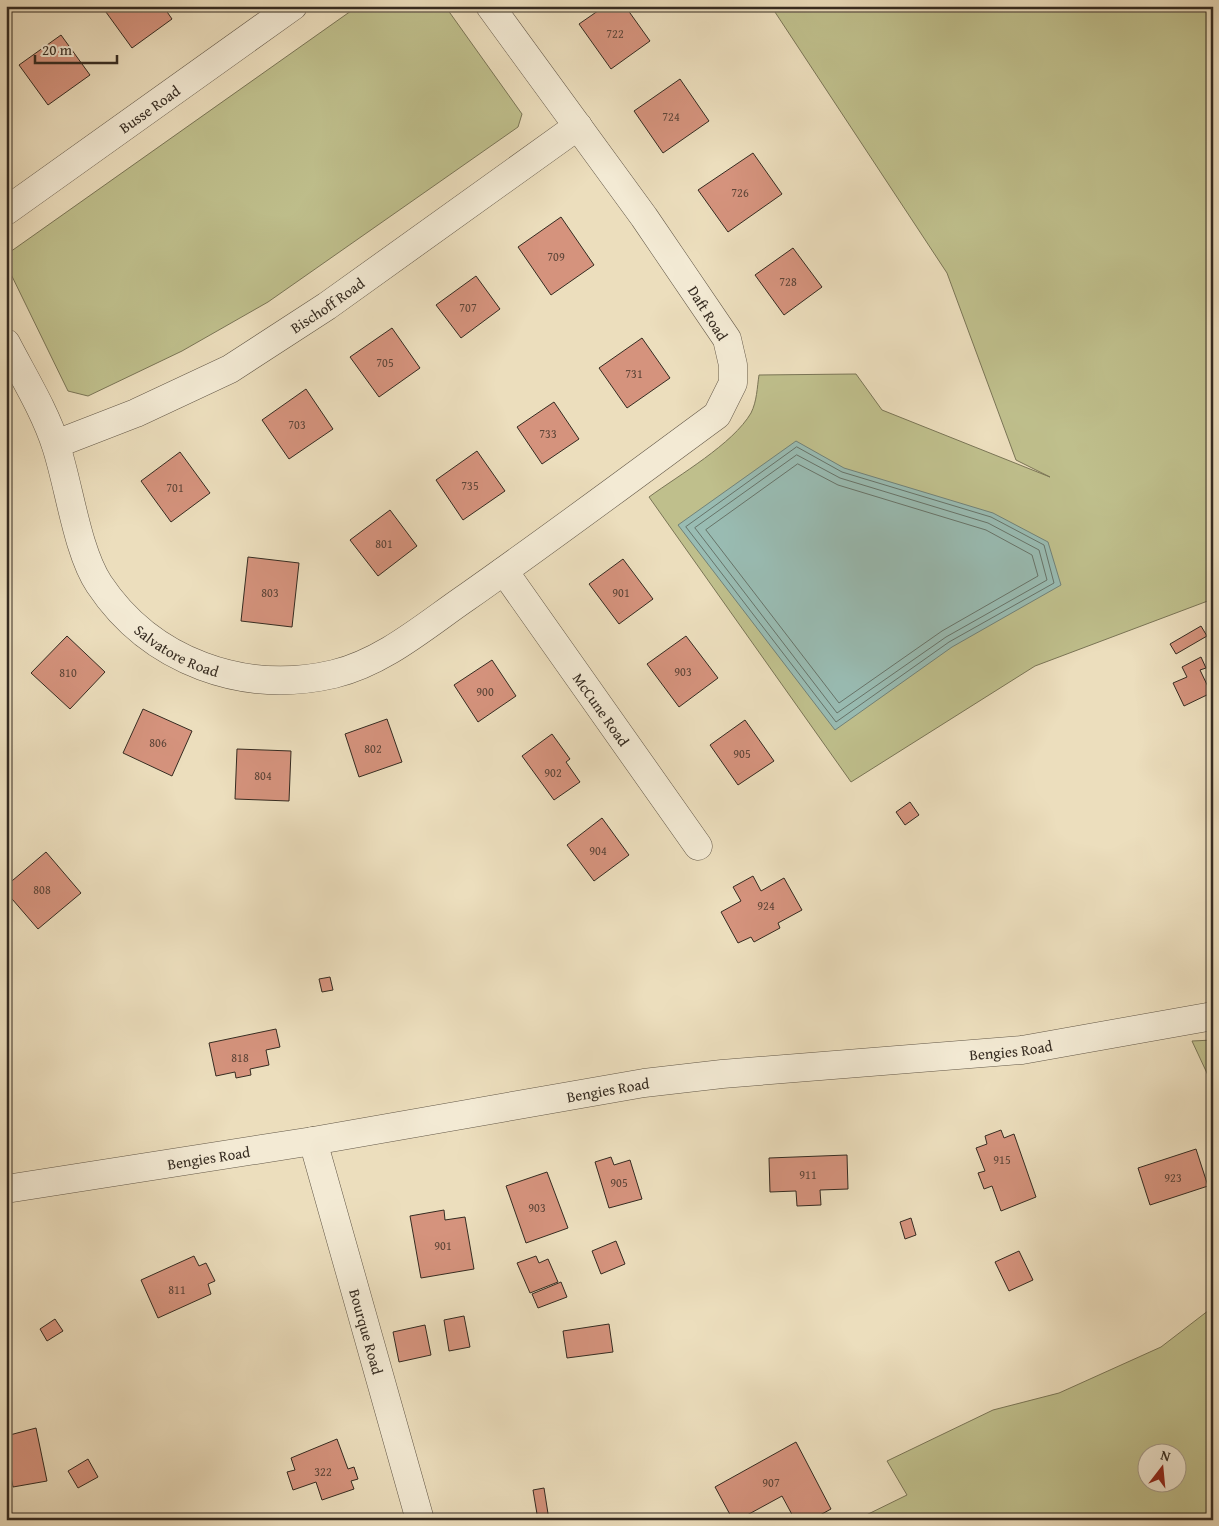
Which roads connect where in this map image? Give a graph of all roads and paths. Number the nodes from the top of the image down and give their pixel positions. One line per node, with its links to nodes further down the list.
1 (293, 6): 4 (street, Busse Road)
2 (490, 6): 3 (street, Daft Road)
3 (578, 126): 6 (street, Bischoff Road); 7 (street, Daft Road)
4 (6, 211)
5 (6, 343): 6 (street, Salvatore Road)
6 (56, 444): 7 (street, Salvatore Road)
7 (504, 571): 8 (street, McCune Road)
8 (698, 846)
9 (1213, 1016): 10 (street, Bengies Road)
10 (313, 1141): 11 (street, Bengies Road); 12 (street, Bourque Road)
11 (6, 1189)
12 (420, 1520)

